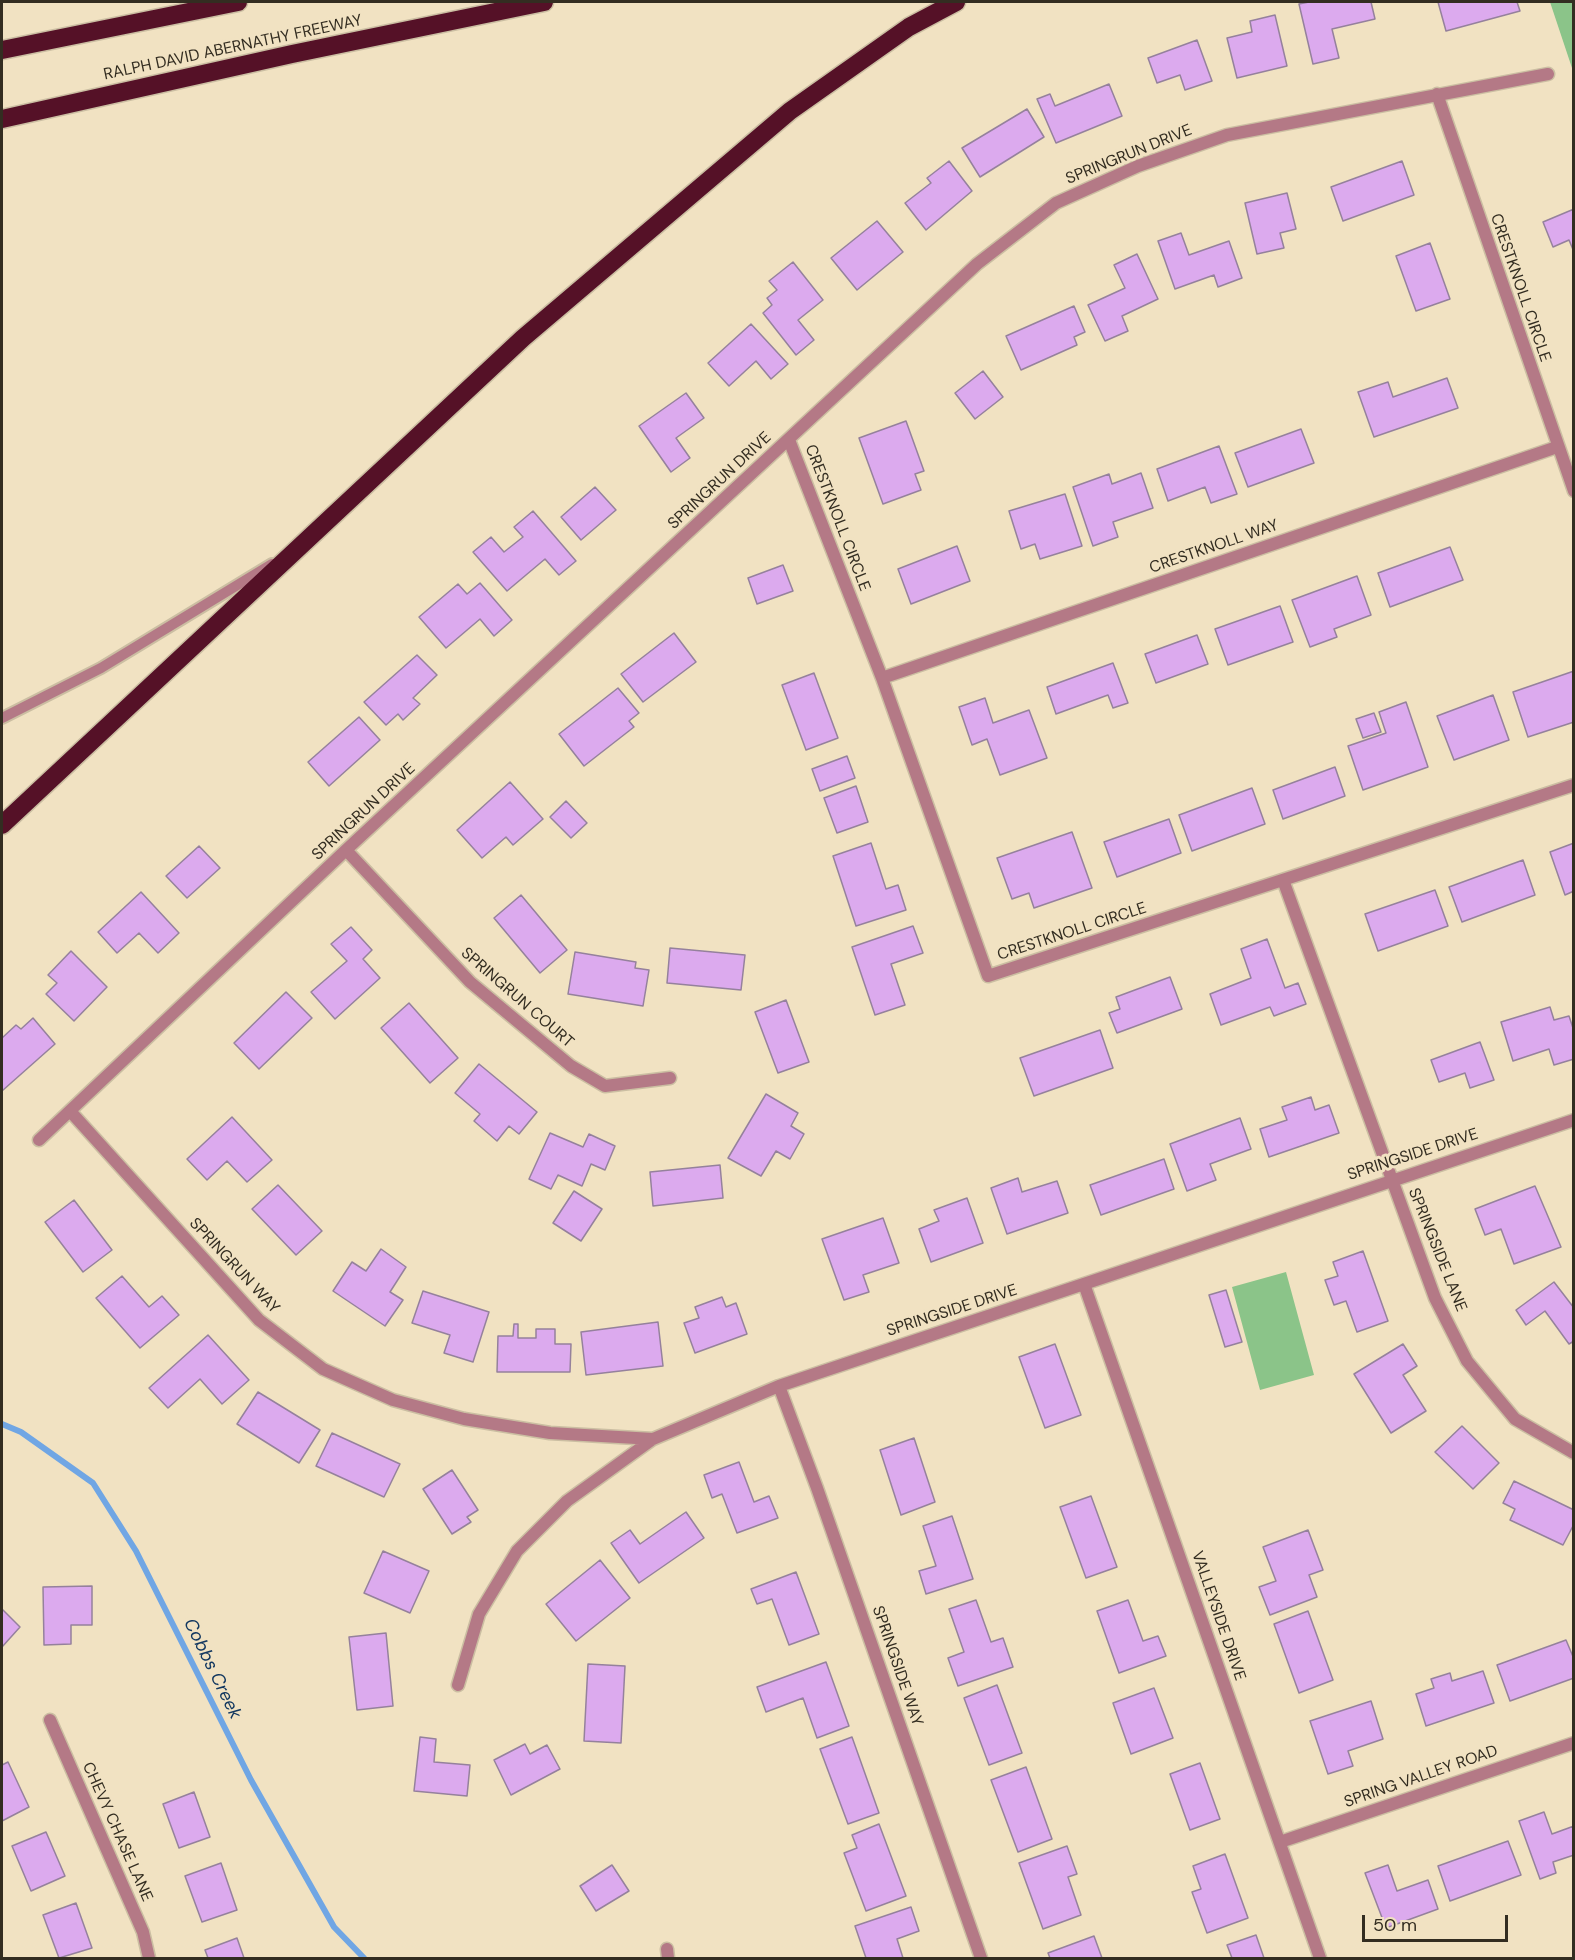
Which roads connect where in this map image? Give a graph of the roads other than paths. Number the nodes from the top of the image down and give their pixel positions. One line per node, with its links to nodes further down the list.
1 (238, 2): 4 (highway)
2 (544, 2): 7 (highway, RALPH DAVID ABERNATHY FREEWAY)
3 (956, 2): 11 (highway)
4 (2, 50)
5 (1548, 74): 6 (street, SPRINGRUN DRIVE)
6 (1437, 94): 8 (street, SPRINGRUN DRIVE); 9 (street, CRESTKNOLL CIRCLE)
7 (2, 119)
8 (789, 440): 12 (street, CRESTKNOLL CIRCLE); 16 (street, SPRINGRUN DRIVE)
9 (1557, 447): 10 (street, CRESTKNOLL CIRCLE); 12 (street, CRESTKNOLL WAY)
10 (1574, 491)
11 (298, 548): 13 (lane); 15 (highway)
12 (882, 678): 17 (street, CRESTKNOLL CIRCLE)
13 (2, 718)
14 (1574, 784): 17 (street, CRESTKNOLL CIRCLE)
15 (2, 825)
16 (346, 850): 18 (street, SPRINGRUN COURT); 19 (street, SPRINGRUN DRIVE)
17 (1283, 880): 22 (street, SPRINGSIDE LANE)
18 (670, 1078)
19 (70, 1111): 21 (street, SPRINGRUN DRIVE); 25 (street, SPRINGRUN WAY)
20 (1574, 1120): 22 (street, SPRINGSIDE DRIVE)
21 (39, 1140)
22 (1391, 1180): 23 (street, SPRINGSIDE DRIVE); 26 (street, SPRINGSIDE LANE)
23 (1084, 1284): 24 (street, SPRINGSIDE DRIVE); 30 (street, VALLEYSIDE DRIVE)
24 (779, 1386): 25 (street, SPRINGSIDE DRIVE); 32 (street, SPRINGSIDE WAY)
25 (653, 1439): 27 (street, SPRINGSIDE DRIVE)
26 (1574, 1453)
27 (458, 1685)
28 (50, 1720): 31 (street, CHEVY CHASE LANE)
29 (1574, 1743): 30 (street, SPRING VALLEY ROAD)
30 (1280, 1842): 33 (street, VALLEYSIDE DRIVE)
31 (149, 1959)
32 (981, 1959)
33 (1320, 1959)

